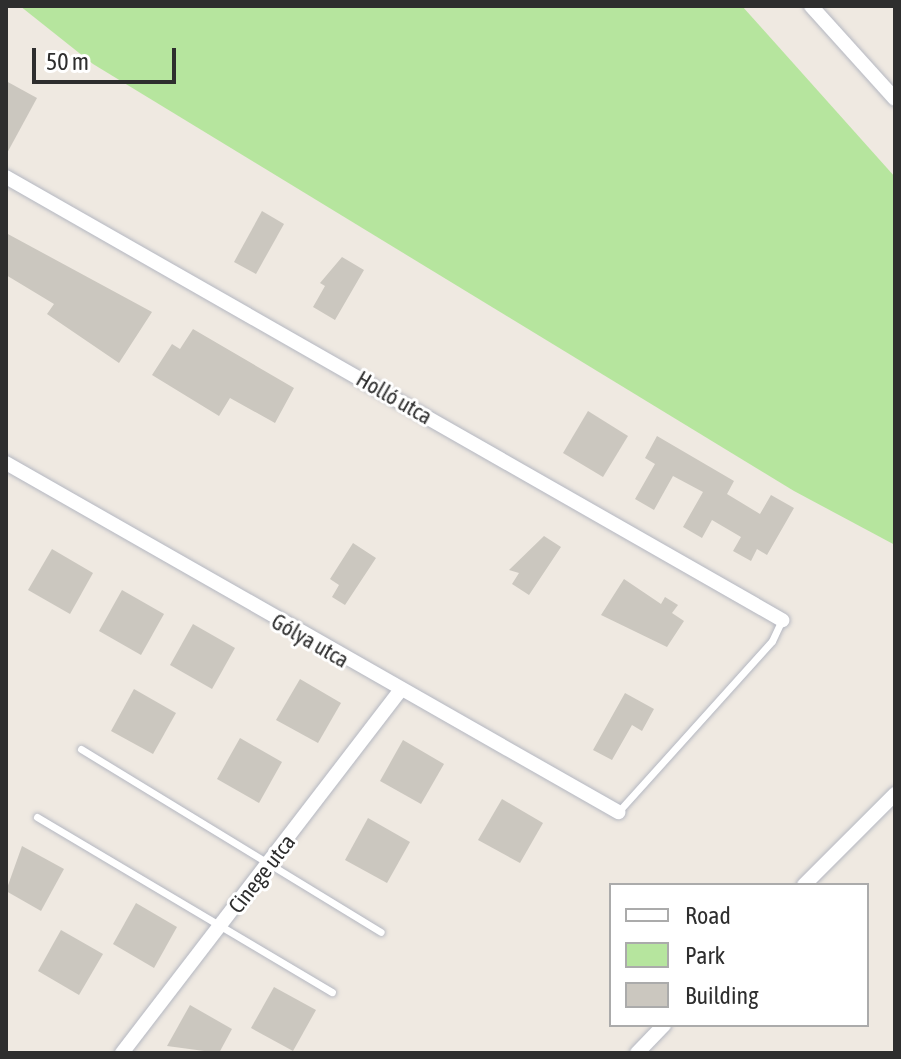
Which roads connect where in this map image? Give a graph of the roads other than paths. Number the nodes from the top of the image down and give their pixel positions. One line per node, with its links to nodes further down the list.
1 (811, 6): 2 (street)
2 (895, 99)
3 (6, 177): 5 (street, Holló utca)
4 (6, 463): 6 (street, Gólya utca)
5 (782, 620): 9 (lane)
6 (399, 692): 9 (street, Gólya utca); 11 (street, Cinege utca)
7 (81, 749): 11 (lane)
8 (895, 794): 12 (street)
9 (618, 812)
10 (37, 817): 13 (lane)
11 (270, 864): 13 (street, Cinege utca); 14 (lane)
12 (806, 883)
13 (221, 927): 15 (lane); 17 (street, Cinege utca)
14 (381, 932)
15 (332, 992)
16 (662, 1027): 18 (street)
17 (122, 1053)
18 (637, 1053)

